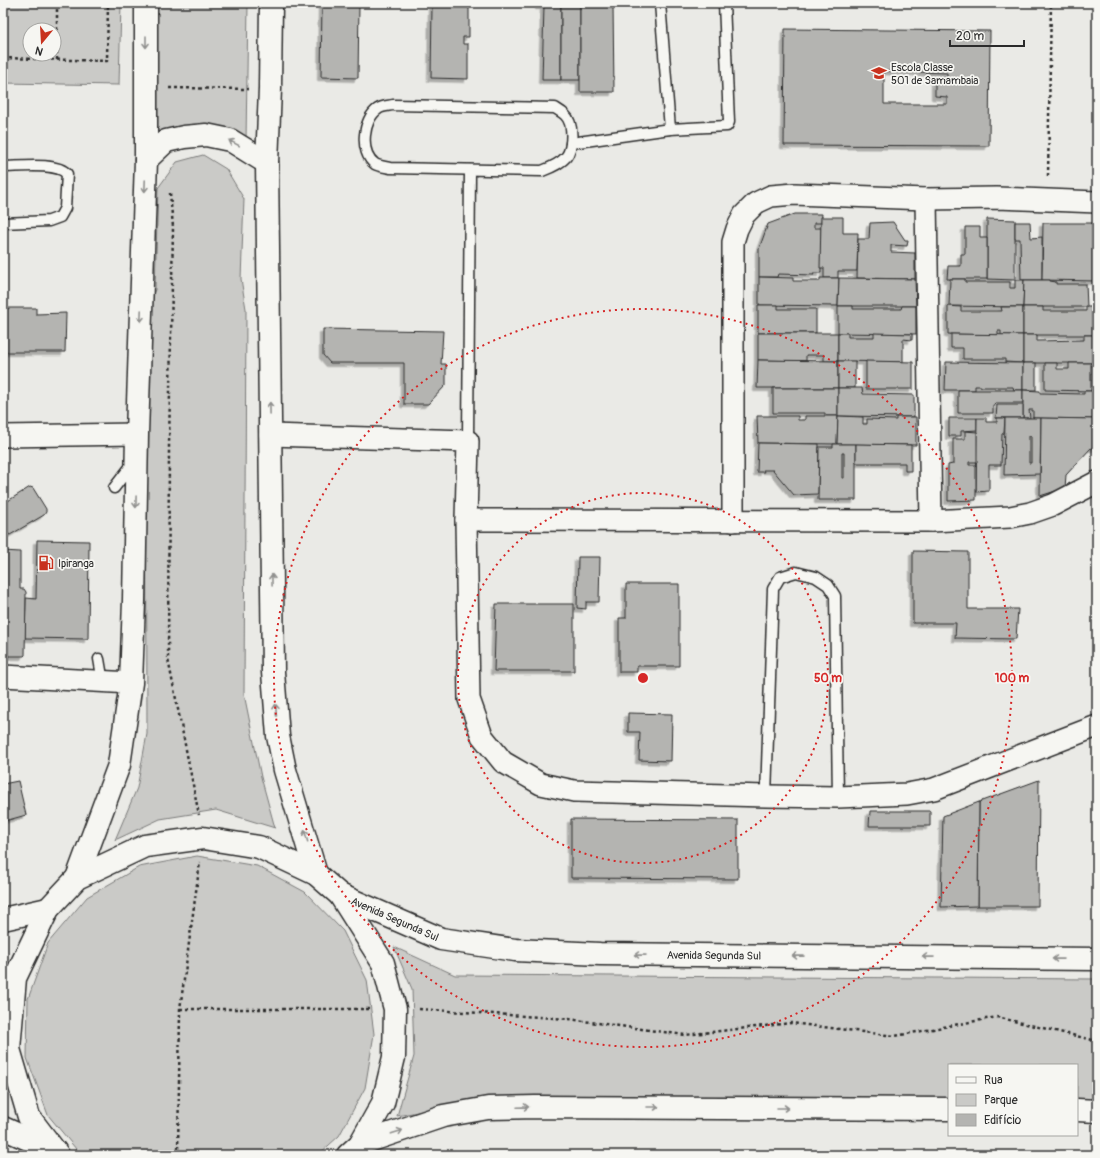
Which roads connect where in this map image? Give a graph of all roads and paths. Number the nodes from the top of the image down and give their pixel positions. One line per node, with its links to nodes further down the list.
1 (57, 3): 8 (path)
2 (108, 3): 11 (path)
3 (146, 3): 12 (main road, one-way to 12)
4 (271, 3): 13 (main road)
5 (660, 3): 14 (lane)
6 (724, 3): 14 (lane)
7 (1051, 3): 20 (path)
8 (57, 22)
9 (3, 58): 10 (path)
10 (22, 59)
11 (62, 60)
12 (146, 88): 13 (path); 16 (main road)
13 (270, 89): 17 (main road)
14 (670, 129): 15 (lane)
15 (571, 143): 19 (lane); 19 (lane)
16 (146, 160): 17 (main road, one-way to 16); 25 (main road, one-way to 25)
17 (267, 163): 26 (main road, one-way to 17)
18 (3, 167): 24 (lane)
19 (470, 170): 28 (lane)
20 (1048, 178)
21 (170, 188): 42 (path)
22 (926, 199): 23 (street); 33 (street); 34 (street)
23 (1097, 202)
24 (3, 223)
25 (137, 434): 27 (street); 29 (main road)
26 (270, 435): 28 (street); 43 (main road, one-way to 26)
27 (3, 436)
28 (468, 441): 32 (street)
29 (136, 459): 31 (lane); 38 (main road, one-way to 38)
30 (1097, 482): 34 (street)
31 (114, 488)
32 (466, 520): 33 (street); 40 (street)
33 (733, 521): 34 (street)
34 (931, 521)
35 (98, 660): 37 (lane)
36 (3, 676): 37 (street)
37 (103, 682): 38 (street)
38 (131, 683): 44 (main road)
39 (1097, 726): 41 (street)
40 (766, 796): 41 (street); 41 (lane)
41 (838, 797)
42 (203, 838): 43 (main road); 44 (main road); 49 (path)
43 (316, 874): 45 (main road)
44 (77, 878): 46 (main road)
45 (340, 895): 48 (main road, Avenida Segunda Sul, one-way to 45); 50 (main road)
46 (48, 909): 47 (main road); 57 (main road)
47 (3, 919)
48 (1097, 959)
49 (180, 1009): 50 (path); 58 (path)
50 (395, 1009): 51 (path); 56 (main road)
51 (1097, 1041)
52 (948, 1109): 56 (main road, one-way to 52)
53 (1078, 1110): 54 (main road)
54 (1097, 1111)
55 (3, 1128): 57 (main road)
56 (354, 1150)
57 (56, 1153)
58 (178, 1155)

